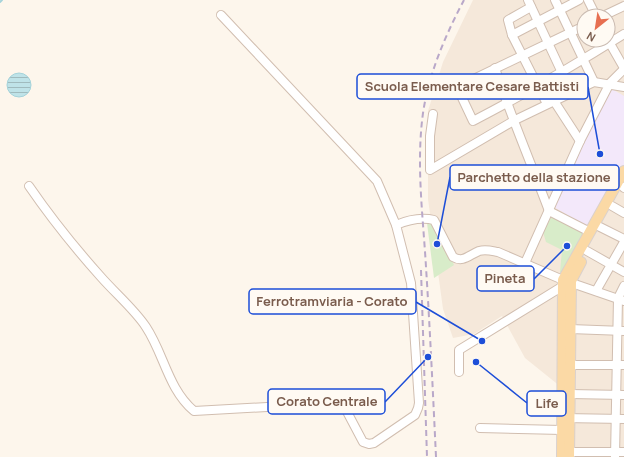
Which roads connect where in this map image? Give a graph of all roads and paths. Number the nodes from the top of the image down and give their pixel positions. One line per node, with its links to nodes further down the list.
1 (555, 0): 4 (street)
2 (579, 0): 4 (street)
3 (530, 4): 6 (street); 9 (street)
4 (560, 10): 6 (street); 8 (street)
5 (220, 15): 34 (street)
6 (538, 21): 9 (street); 10 (street)
7 (576, 30): 8 (street)
8 (571, 33): 10 (street); 14 (street)
9 (512, 35): 13 (street)
10 (548, 43): 13 (street); 17 (street)
11 (600, 48): 14 (street)
12 (612, 48): 16 (street)
13 (522, 55): 15 (street); 20 (street)
14 (584, 60): 17 (street); 18 (street)
15 (495, 68): 23 (street); 23 (street)
16 (624, 69): 19 (street)
17 (562, 70): 20 (street); 22 (street)
18 (594, 82): 19 (street); 22 (street)
19 (610, 83): 21 (street); 27 (street)
20 (536, 85): 23 (street); 24 (street)
21 (624, 87)
22 (571, 92): 24 (street)
23 (506, 103): 26 (street)
24 (550, 103): 26 (street); 27 (street)
25 (433, 114): 26 (street)
26 (515, 120): 32 (street)
27 (580, 141): 32 (street)
28 (624, 171): 36 (main road)
29 (29, 186): 34 (street)
30 (624, 187): 31 (main road)
31 (612, 206): 33 (street); 35 (main road)
32 (549, 211): 36 (street); 40 (street)
33 (624, 213)
34 (396, 225): 40 (street)
35 (600, 227): 37 (street); 39 (main road)
36 (590, 232): 43 (main road)
37 (624, 239)
38 (624, 242): 41 (street)
39 (587, 251): 41 (street); 43 (main road)
40 (525, 263): 43 (street)
41 (611, 265): 42 (street); 45 (street)
42 (624, 272)
43 (566, 282): 45 (street); 47 (main road); 51 (street); 54 (main road)
44 (624, 286): 46 (street)
45 (596, 291): 46 (street)
46 (621, 300): 48 (street)
47 (570, 329): 48 (street); 49 (main road)
48 (620, 331): 50 (street)
49 (570, 365): 50 (street); 52 (main road)
50 (620, 365): 53 (street)
51 (459, 372)
52 (570, 394): 53 (street); 54 (main road)
53 (620, 395): 55 (street)
54 (566, 417): 55 (street); 57 (main road); 59 (main road)
55 (620, 419): 60 (street)
56 (480, 428): 57 (street)
57 (562, 430): 59 (main road)
58 (624, 452): 60 (street)
59 (567, 455): 60 (street)
60 (615, 455)

